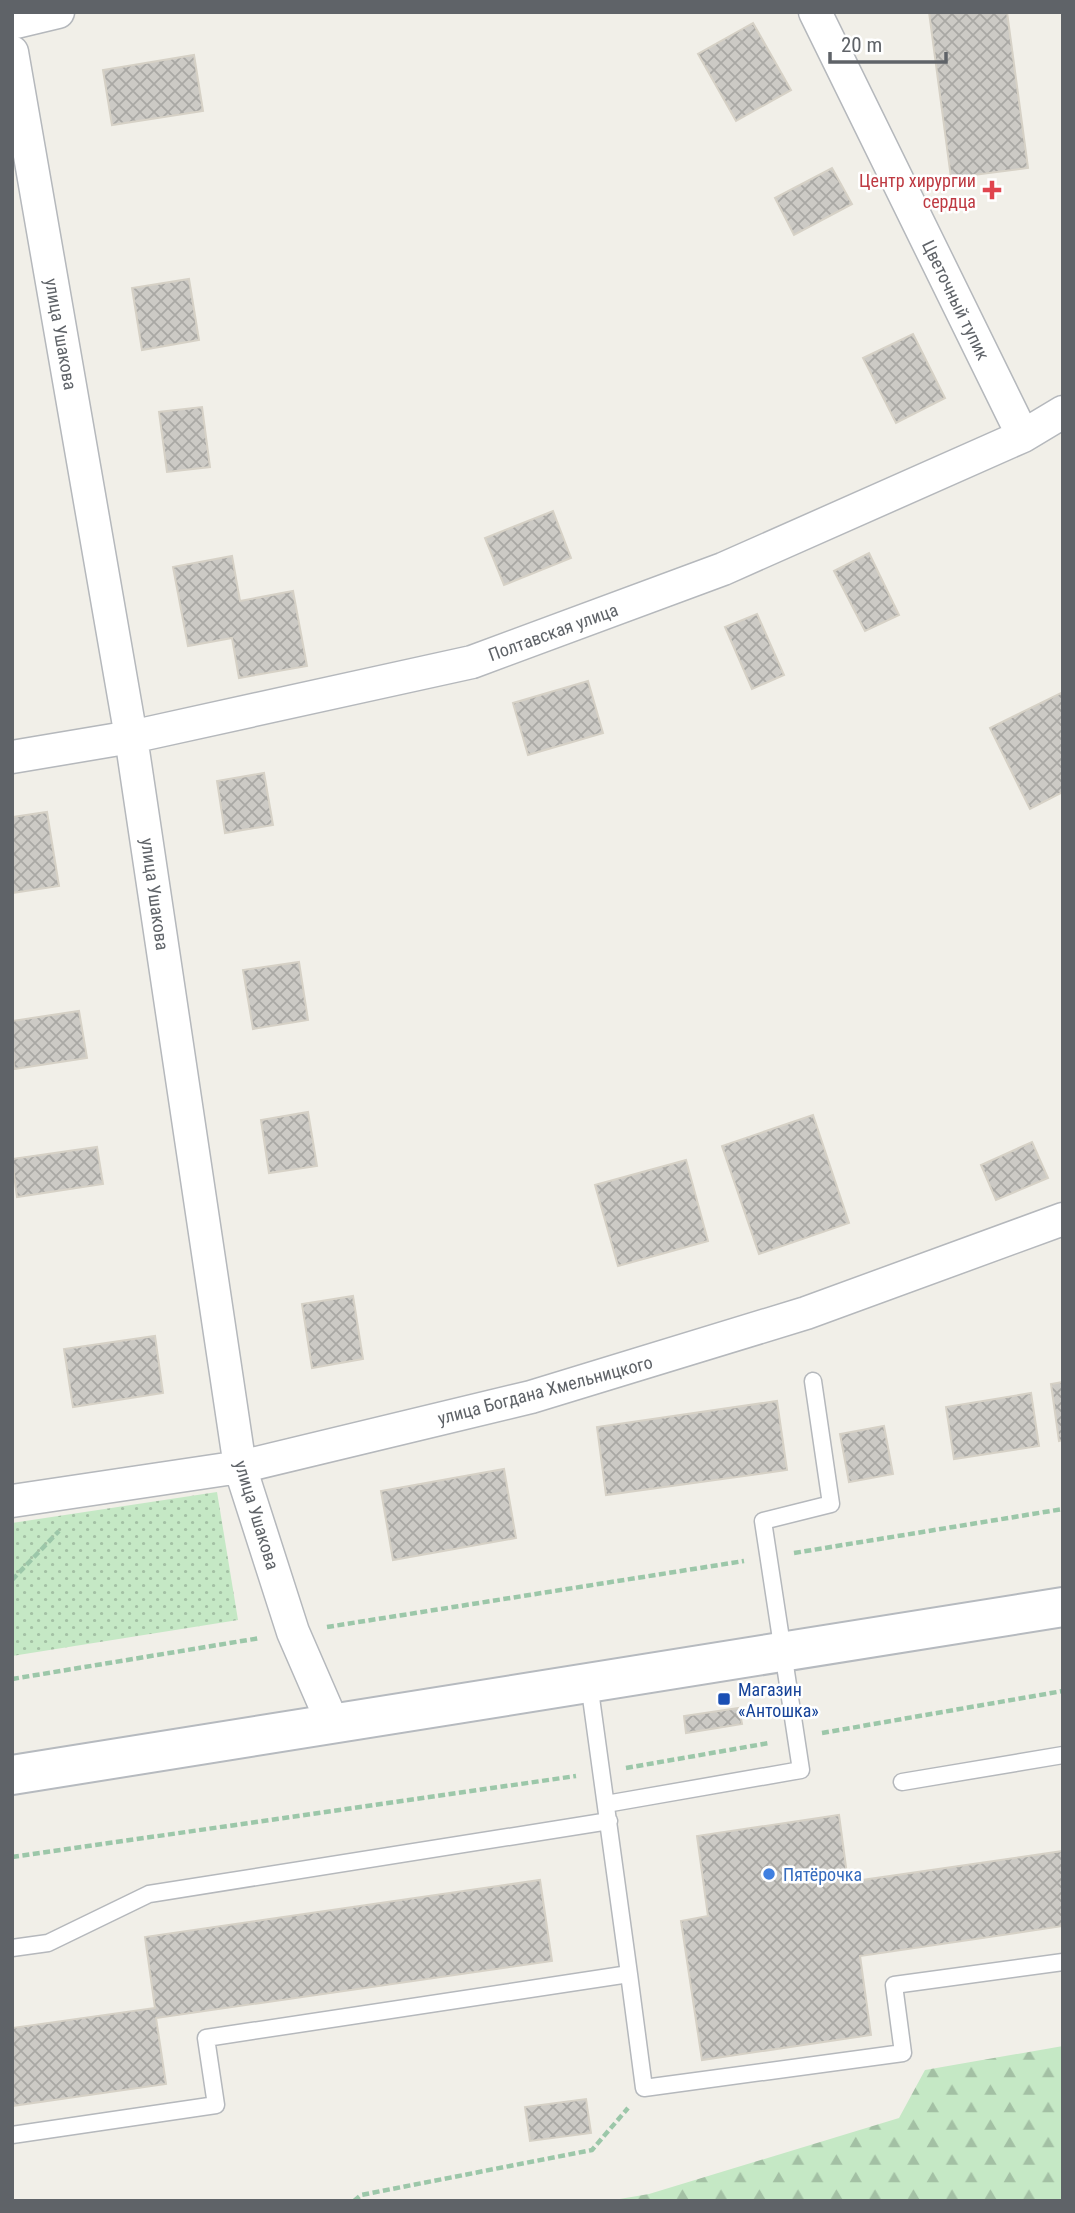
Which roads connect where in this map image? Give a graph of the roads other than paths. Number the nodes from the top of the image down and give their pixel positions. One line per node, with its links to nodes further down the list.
1 (58, 12): 3 (street)
2 (815, 12): 6 (street, Цветочный тупик)
3 (12, 23)
4 (12, 52): 7 (street, улица Ушакова)
5 (1063, 412): 6 (street, Полтавская улица)
6 (1023, 436): 7 (street, Полтавская улица)
7 (131, 737): 8 (street, Полтавская улица); 11 (street, улица Ушакова)
8 (12, 757)
9 (1063, 1219): 11 (street, улица Богдана Хмельницкого)
10 (813, 1381): 14 (lane)
11 (240, 1467): 12 (street, улица Богдана Хмельницкого); 16 (street, улица Ушакова)
12 (12, 1501)
13 (1063, 1607): 14 (main road)
14 (784, 1652): 15 (main road); 20 (lane)
15 (590, 1683): 16 (main road); 20 (lane)
16 (333, 1724): 18 (main road)
17 (1063, 1755): 19 (lane)
18 (12, 1775)
19 (902, 1782)
20 (608, 1812): 21 (lane); 23 (lane)
21 (12, 1948)
22 (1063, 1962): 23 (lane)
23 (629, 1974): 24 (lane)
24 (12, 2135)

